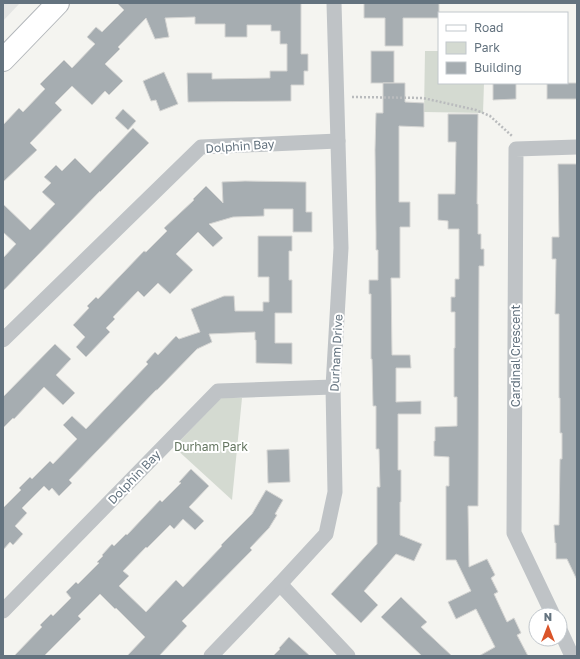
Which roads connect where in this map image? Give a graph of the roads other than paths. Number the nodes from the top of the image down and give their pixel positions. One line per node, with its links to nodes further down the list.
1 (58, 3): 3 (street)
2 (334, 3): 4 (street, Durham Drive)
3 (3, 60)
4 (338, 141): 6 (street, Dolphin Bay); 7 (street, Durham Drive)
5 (577, 147): 9 (street, Cardinal Crescent)
6 (3, 340)
7 (333, 387): 8 (street, Durham Drive); 10 (street, Dolphin Bay)
8 (280, 584): 11 (street, Durham Drive); 12 (street)
9 (549, 607)
10 (3, 611)
11 (211, 656)
12 (348, 656)

